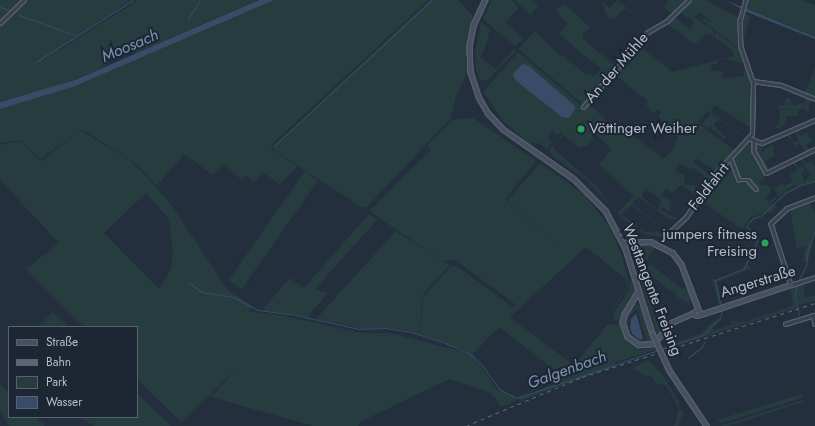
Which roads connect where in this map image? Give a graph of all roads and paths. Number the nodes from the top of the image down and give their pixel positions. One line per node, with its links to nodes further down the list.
1 (24, 0): 5 (street)
2 (486, 0): 17 (main road, Westtangente Freising)
3 (689, 0): 8 (street, An der Mühle)
4 (746, 0): 6 (street)
5 (0, 24)
6 (753, 81): 7 (street); 10 (street)
7 (815, 99)
8 (583, 107)
9 (815, 120): 11 (street)
10 (749, 138): 11 (street); 13 (street, Feldfahrt)
11 (754, 142): 12 (street)
12 (815, 149)
13 (731, 158): 14 (street, Feldfahrt); 16 (street, Feldfahrt)
14 (756, 189)
15 (815, 198): 21 (street)
16 (670, 232)
17 (624, 243): 18 (main road); 19 (main road, Westtangente Freising)
18 (635, 244): 19 (main road); 25 (main road)
19 (628, 255): 22 (main road, Westtangente Freising)
20 (815, 277): 21 (street, Angerstraße)
21 (791, 285): 25 (main road, Angerstraße)
22 (639, 291): 23 (main road); 24 (main road, Westtangente Freising)
23 (633, 304): 24 (main road); 27 (main road)
24 (643, 306): 30 (main road, Westtangente Freising, bridge)
25 (698, 312): 27 (main road); 27 (main road)
26 (814, 315): 28 (street); 29 (street)
27 (687, 317)
28 (785, 324)
29 (815, 324)
30 (707, 426)

